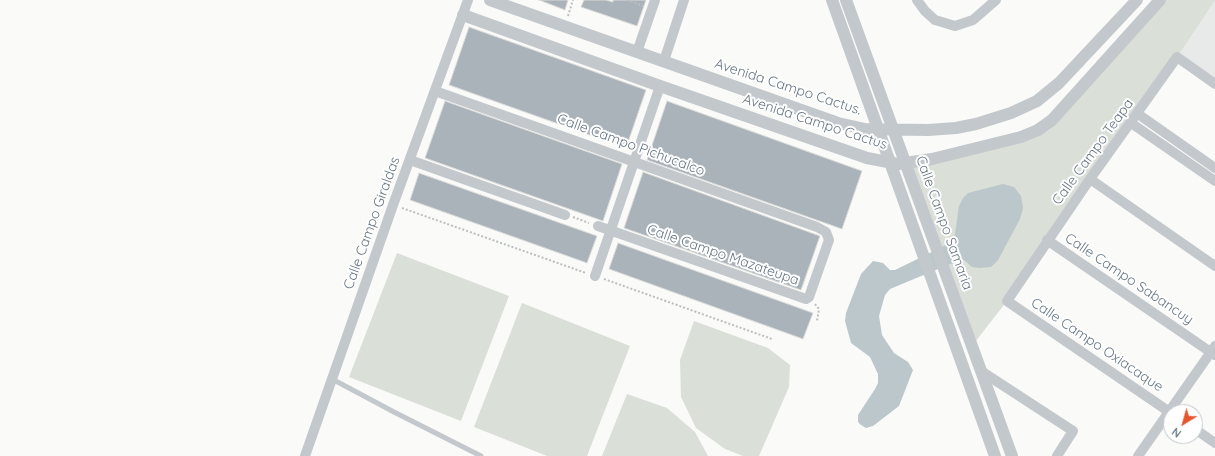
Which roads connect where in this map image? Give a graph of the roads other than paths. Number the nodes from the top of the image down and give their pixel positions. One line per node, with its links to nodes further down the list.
1 (468, 0): 11 (street, Calle Campo Giraldas)
2 (490, 0): 12 (street, Avenida Campo Cactus.)
3 (684, 0): 13 (street)
4 (832, 0): 19 (street, Calle Campo Samaria)
5 (846, 0): 20 (street, Calle Campo Samaria)
6 (917, 0): 7 (street)
7 (996, 0)
8 (1137, 0): 20 (street, Avenida Campo Cactus.)
9 (1160, 0): 24 (street, Avenida Campo Cactus)
10 (653, 4): 12 (street)
11 (463, 15): 15 (street, Avenida Campo Cactus); 16 (street, Calle Campo Giraldas)
12 (637, 52): 13 (street, Avenida Campo Cactus.)
13 (664, 61): 19 (street, Avenida Campo Cactus.)
14 (1215, 84): 17 (street, Calle Campo Teapa)
15 (660, 86): 22 (street); 23 (street, Avenida Campo Cactus)
16 (435, 91): 21 (street, Calle Campo Giraldas); 22 (street, Calle Campo Pichucalco)
17 (1138, 114): 18 (street, Calle Campo Teapa); 25 (street)
18 (1132, 123): 26 (street, Calle Campo Teapa); 27 (street)
19 (879, 129): 20 (street, Avenida Campo Cactus.); 23 (street, Calle Campo Samaria)
20 (893, 129): 24 (street, Calle Campo Samaria)
21 (410, 160): 28 (street); 38 (street, Calle Campo Giraldas)
22 (635, 161): 30 (street, Calle Campo Pichucalco); 31 (street)
23 (891, 163): 24 (street, Avenida Campo Cactus); 46 (street, Calle Campo Samaria)
24 (906, 163): 37 (street, Calle Campo Samaria)
25 (1215, 168)
26 (1090, 179): 32 (street, Calle Campo Teapa); 33 (street)
27 (1215, 181)
28 (565, 215)
29 (598, 226): 31 (street, Calle Campo Mazateupa)
30 (817, 227): 31 (street, Calle Campo Mazateupa)
31 (611, 231): 34 (street)
32 (1047, 240): 35 (street, Calle Campo Teapa); 36 (street, Calle Campo Sabancuy)
33 (1215, 266)
34 (596, 276)
35 (1007, 301): 40 (street, Calle Campo Oxiacaque)
36 (1214, 351): 39 (street)
37 (981, 370): 47 (street, Calle Campo Samaria); 48 (street)
38 (332, 379): 44 (street, Calle Campo Giraldas); 45 (lane)
39 (1176, 404)
40 (1163, 407)
41 (1163, 422): 49 (street)
42 (1203, 435): 43 (street)
43 (1215, 443)
44 (305, 456)
45 (481, 456)
46 (995, 456)
47 (1012, 456)
48 (1056, 456)
49 (1138, 456)

